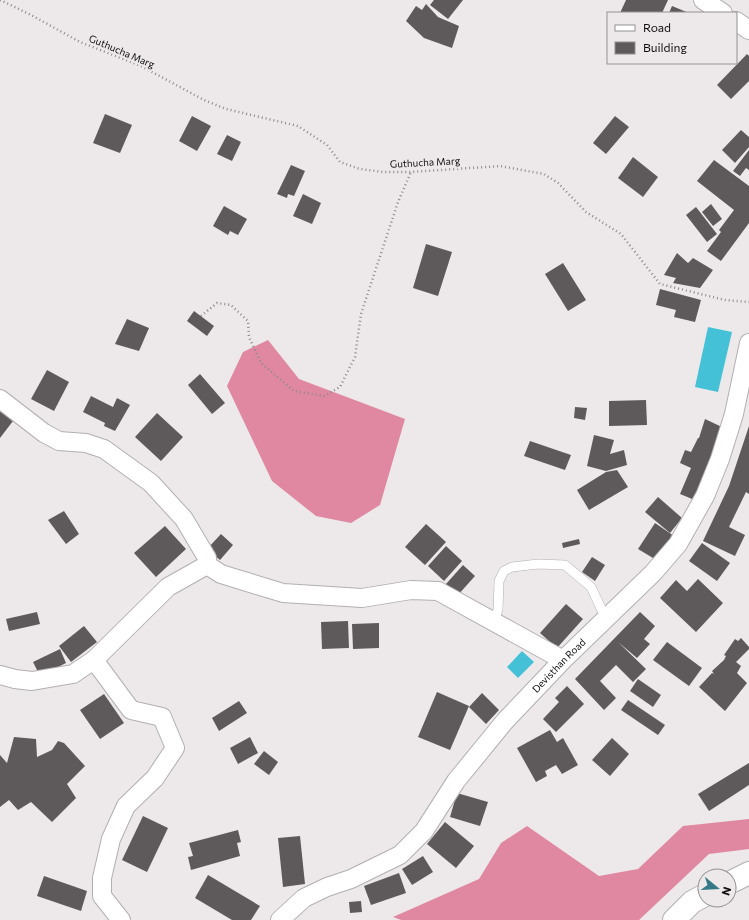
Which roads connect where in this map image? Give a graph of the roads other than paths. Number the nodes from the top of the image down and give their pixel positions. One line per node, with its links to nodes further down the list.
1 (703, 0): 2 (street)
2 (721, 12)
3 (737, 22): 4 (street)
4 (749, 30)
5 (749, 343): 8 (street, Devisthan Road)
6 (0, 399): 7 (street)
7 (207, 565): 9 (street); 10 (street)
8 (606, 619): 9 (lane); 11 (street, Devisthan Road)
9 (494, 621): 11 (street)
10 (94, 660): 12 (street); 16 (street)
11 (563, 660): 17 (street, Devisthan Road)
12 (0, 675)
13 (749, 873): 14 (highway)
14 (737, 878)
15 (697, 899): 18 (highway)
16 (121, 920)
17 (280, 920)
18 (674, 920)

